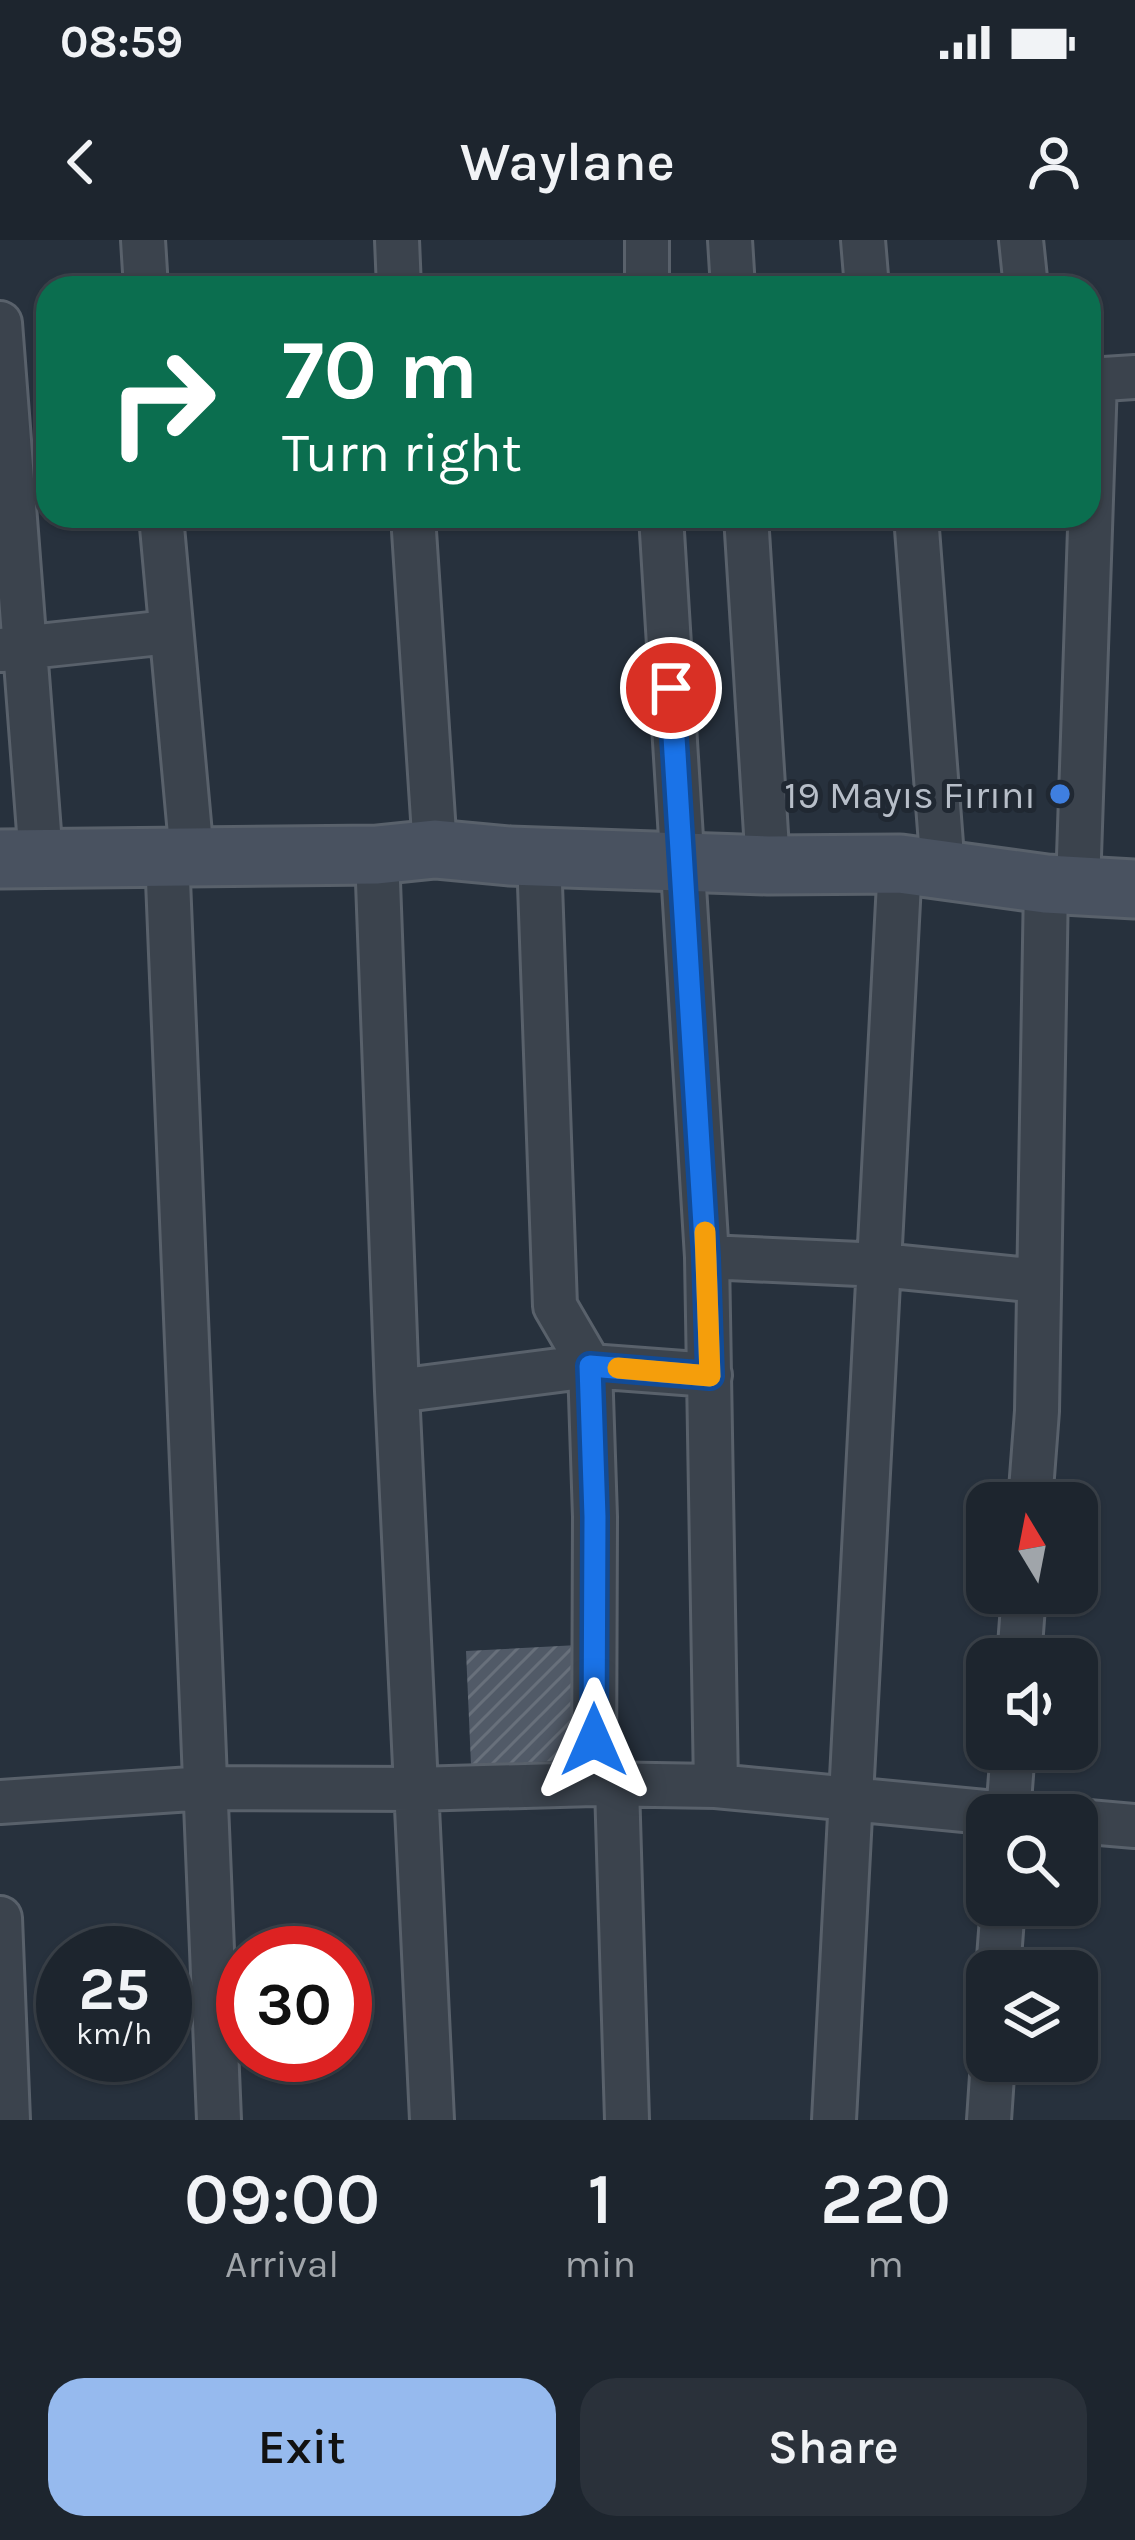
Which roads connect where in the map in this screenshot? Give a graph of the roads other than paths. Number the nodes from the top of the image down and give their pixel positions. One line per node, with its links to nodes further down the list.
1 (142, 240): 7 (street)
2 (397, 240): 8 (street)
3 (647, 240): 9 (street)
4 (730, 240): 10 (street)
5 (863, 240): 11 (street)
6 (1022, 240): 12 (street)
7 (145, 276)
8 (398, 276)
9 (647, 276)
10 (732, 276)
11 (866, 276)
12 (1025, 276)
13 (0, 322): 23 (street)
14 (1106, 379): 15 (street)
15 (1101, 436)
16 (162, 528): 22 (street)
17 (414, 528): 24 (street)
18 (662, 528): 29 (street)
19 (747, 528): 30 (street)
20 (916, 528): 31 (street)
21 (1093, 528): 32 (street)
22 (169, 632): 23 (street); 26 (street)
23 (12, 649): 28 (street)
24 (435, 849): 25 (main road); 27 (main road)
25 (377, 855): 26 (main road); 39 (street)
26 (180, 856): 28 (main road); 43 (street)
27 (539, 857): 29 (main road); 37 (street)
28 (20, 858)
29 (681, 861): 30 (main road); 34 (street)
30 (768, 865): 31 (main road)
31 (921, 867): 32 (main road); 35 (street)
32 (1062, 885): 33 (main road); 36 (street)
33 (1135, 889)
34 (706, 1258): 35 (street); 38 (street)
35 (880, 1264): 36 (street); 45 (street)
36 (1039, 1282): 40 (street)
37 (590, 1366): 38 (street); 39 (street); 41 (street)
38 (710, 1376): 42 (street)
39 (397, 1390): 44 (street)
40 (1031, 1482)
41 (606, 1785): 42 (street); 44 (street); 55 (street)
42 (716, 1786): 45 (street)
43 (206, 1788): 44 (street); 46 (street); 53 (street)
44 (416, 1789): 54 (street)
45 (850, 1799): 47 (street); 56 (street)
46 (0, 1802)
47 (966, 1811)
48 (1098, 1823): 49 (street)
49 (1135, 1826)
50 (0, 1918): 52 (street)
51 (992, 2082): 57 (street)
52 (8, 2120)
53 (219, 2120)
54 (432, 2120)
55 (627, 2120)
56 (834, 2120)
57 (989, 2120)

